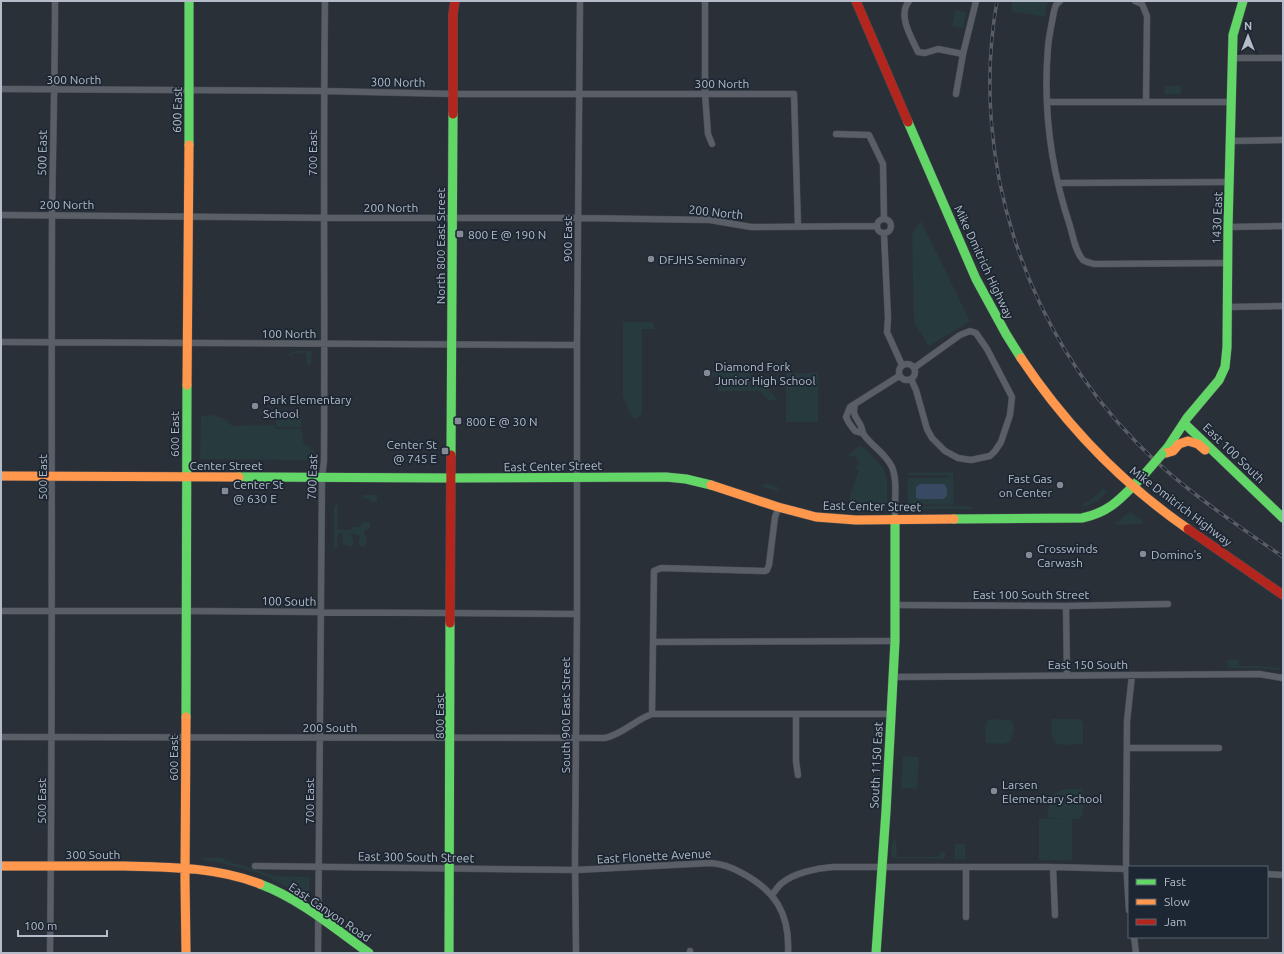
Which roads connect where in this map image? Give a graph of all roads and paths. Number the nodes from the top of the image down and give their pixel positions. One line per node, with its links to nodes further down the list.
1 (55, 1): 19 (street, 500 East)
2 (190, 1): 20 (main road, 600 East)
3 (325, 1): 21 (street, 700 East)
4 (451, 1): 14 (main road)
5 (455, 1): 14 (main road)
6 (580, 1): 23 (street, 900 East)
7 (705, 1): 24 (street)
8 (856, 1): 69 (main road, Mike Dmitrich Highway)
9 (908, 1): 15 (street)
10 (976, 1): 15 (street)
11 (1135, 1): 27 (street)
12 (1243, 1): 16 (main road, 1430 East)
13 (1059, 2): 26 (street)
14 (453, 14): 22 (main road, North 800 East Street)
15 (963, 54): 25 (street)
16 (1233, 58): 17 (street); 28 (main road, 1430 East)
17 (1283, 58)
18 (1, 89): 19 (street, 300 North)
19 (55, 89): 20 (street, 300 North); 36 (street, 500 East)
20 (190, 91): 21 (street, 300 North); 37 (main road, 600 East)
21 (324, 91): 22 (street, 300 North); 38 (street, 700 East)
22 (453, 94): 23 (street, 300 North); 39 (main road, North 800 East Street)
23 (580, 94): 24 (street, 300 North); 40 (street, 900 East)
24 (705, 94): 32 (street); 44 (street, 300 North)
25 (956, 94)
26 (1048, 102): 27 (street); 34 (street)
27 (1146, 102): 28 (street)
28 (1232, 102): 31 (main road, 1430 East)
29 (836, 134): 41 (street)
30 (1283, 140): 31 (street)
31 (1231, 141): 33 (main road, 1430 East)
32 (712, 144)
33 (1230, 182): 34 (street); 45 (main road, 1430 East)
34 (1058, 184): 47 (street)
35 (1, 215): 36 (street, 200 North)
36 (52, 215): 37 (street, 200 North); 51 (street, 500 East)
37 (188, 216): 38 (street, 200 North); 52 (main road, 600 East)
38 (323, 218): 39 (street, 200 North); 53 (street, 700 East)
39 (452, 218): 40 (street, 200 North); 54 (main road, North 800 East Street)
40 (578, 218): 44 (street, 200 North); 55 (street, 900 East)
41 (884, 218): 42 (street); 46 (street)
42 (876, 226): 44 (street, 200 North); 46 (street)
43 (1283, 226): 45 (street)
44 (798, 227)
45 (1228, 227): 47 (main road, 1430 East)
46 (884, 234): 56 (street)
47 (1228, 263): 49 (main road, 1430 East)
48 (1283, 306): 49 (street)
49 (1228, 307): 60 (main road, 1430 East)
50 (1, 342): 51 (street, 100 North)
51 (53, 342): 52 (street, 100 North); 63 (street, 500 East)
52 (187, 343): 53 (street, 100 North); 64 (main road, 600 East)
53 (325, 344): 54 (street, 100 North); 65 (street, 700 East)
54 (452, 344): 55 (street, 100 North); 67 (main road, North 800 East Street)
55 (577, 345): 66 (street, 900 East)
56 (902, 365): 57 (street); 58 (street)
57 (914, 368): 59 (street); 59 (street)
58 (900, 376): 59 (street); 72 (street)
59 (911, 379)
60 (1184, 423): 61 (main road, East Center Street); 68 (main road, East 100 South)
61 (1167, 451): 68 (main road); 69 (main road, East Center Street, bridge)
62 (1, 476): 63 (main road, Center Street)
63 (53, 476): 64 (main road, Center Street); 78 (street, 500 East)
64 (187, 476): 65 (main road, Center Street); 79 (main road, 600 East)
65 (322, 477): 67 (main road, Center Street); 80 (street, 700 East)
66 (577, 477): 67 (main road, East Center Street); 70 (main road, East Center Street); 82 (street, South 900 East Street)
67 (452, 478): 81 (main road, 800 East)
68 (1248, 484): 71 (main road, East 100 South)
69 (1132, 486): 72 (main road, East Center Street); 73 (main road, Mike Dmitrich Highway)
70 (779, 506): 72 (main road, East Center Street); 84 (street)
71 (1283, 518)
72 (895, 519): 75 (main road, South 1150 East)
73 (1283, 595)
74 (1168, 604): 76 (street, East 100 South Street)
75 (895, 606): 76 (street, East 100 South Street); 83 (main road, South 1150 East)
76 (1066, 606): 85 (street)
77 (1, 611): 78 (street, 100 South)
78 (51, 611): 79 (street, 100 South); 93 (street, 500 East)
79 (186, 611): 80 (street, 100 South); 94 (main road, 600 East)
80 (321, 612): 81 (street, 100 South); 95 (street, 700 East)
81 (451, 613): 82 (street, 100 South); 96 (main road, 800 East)
82 (577, 614): 97 (street, South 900 East Street)
83 (895, 641): 84 (street); 87 (main road, South 1150 East)
84 (653, 642): 89 (street)
85 (1067, 675): 86 (street, East 150 South); 87 (street, East 150 South)
86 (1132, 675): 88 (street, East 150 South); 98 (street)
87 (893, 677): 91 (main road, South 1150 East)
88 (1283, 678)
89 (652, 714): 90 (street); 97 (street, 200 South)
90 (796, 714): 91 (street); 100 (street)
91 (891, 714): 106 (main road, South 1150 East)
92 (1, 737): 93 (street, 200 South)
93 (52, 737): 94 (street, 200 South); 102 (street, 500 East)
94 (185, 737): 95 (street, 200 South); 104 (main road, 600 East)
95 (320, 738): 96 (street, 200 South); 105 (street, 700 East)
96 (451, 738): 97 (street, 200 South); 109 (main road, 800 East)
97 (576, 738): 111 (street, South 900 East Street)
98 (1127, 748): 99 (street); 110 (street)
99 (1220, 748)
100 (798, 775)
101 (1, 866): 102 (main road, 300 South)
102 (51, 866): 104 (main road, 300 South); 119 (street, 500 East)
103 (255, 866): 105 (street, East 300 South Street)
104 (185, 867): 115 (main road, East Canyon Road); 120 (main road, 600 East)
105 (319, 867): 109 (street, East 300 South Street); 115 (street, 700 East)
106 (882, 867): 107 (street); 114 (street); 126 (main road, South 1150 East)
107 (966, 867): 108 (street); 117 (street)
108 (1053, 867): 110 (street); 116 (street)
109 (450, 869): 111 (street, East 300 South Street); 123 (main road, 800 East)
110 (1128, 869)
111 (576, 870): 114 (street, East Flonette Avenue); 124 (street, South 900 East Street)
112 (1268, 874): 113 (street)
113 (1283, 875)
114 (772, 895): 125 (street, East Flonette Avenue)
115 (317, 915): 121 (street, 700 East); 122 (main road, East Canyon Road)
116 (1055, 915)
117 (966, 917)
118 (1134, 938): 127 (street)
119 (50, 953)
120 (186, 953)
121 (318, 953)
122 (369, 953)
123 (449, 953)
124 (576, 953)
125 (788, 953)
126 (876, 953)
127 (1136, 953)

